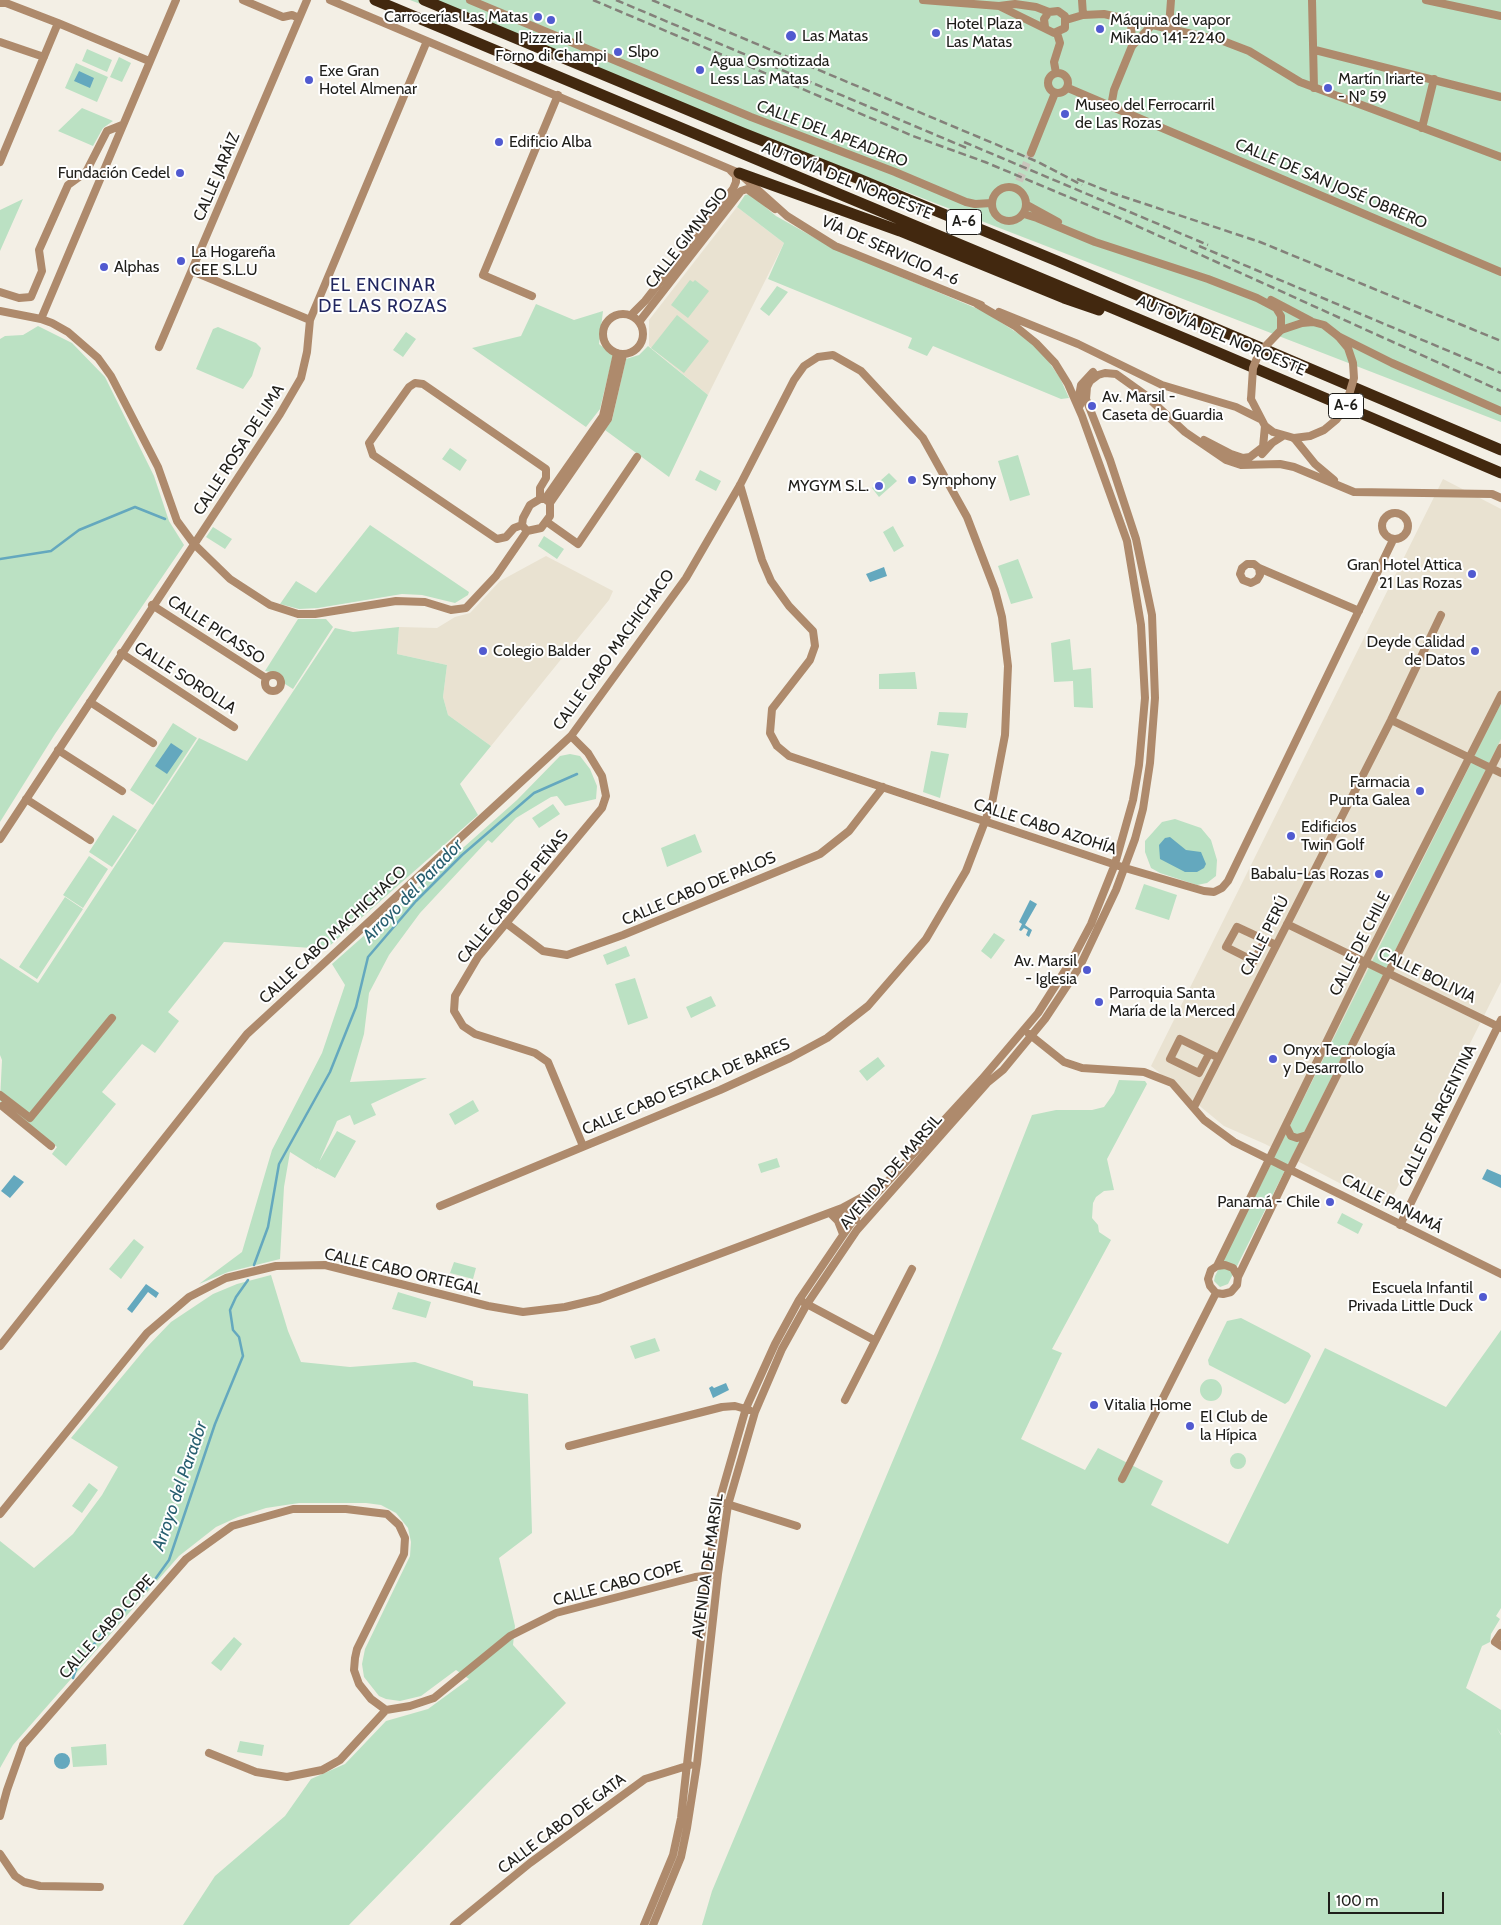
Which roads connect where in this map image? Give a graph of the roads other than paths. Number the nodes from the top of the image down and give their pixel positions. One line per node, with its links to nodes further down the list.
1 (176, 0): 31 (street)
2 (243, 0): 18 (street)
3 (306, 0): 18 (street, CALLE JARÁIZ)
4 (330, 0): 26 (street, VÍA DE SERVICIO A-6)
5 (375, 0): 66 (highway, AUTOVÍA DEL NOROESTE / A-6)
6 (424, 0): 75 (highway, AUTOVÍA DEL NOROESTE / A-6)
7 (470, 0): 49 (street, CALLE DEL APEADERO)
8 (923, 0): 14 (street)
9 (1082, 0): 16 (street)
10 (1171, 0): 24 (street)
11 (1312, 0): 29 (street)
12 (1426, 0): 17 (street)
13 (0, 3): 21 (street)
14 (999, 6): 15 (street); 23 (street)
15 (1049, 12): 19 (street); 23 (street)
16 (1083, 15): 19 (street); 20 (street)
17 (1501, 16)
18 (299, 18): 53 (street, CALLE JARÁIZ)
19 (1066, 20): 25 (street)
20 (1131, 20): 22 (street); 28 (street)
21 (58, 23): 30 (street); 31 (street)
22 (1153, 24): 24 (street); 28 (street)
23 (1045, 27): 25 (street)
24 (1169, 27): 35 (street)
25 (1057, 33): 32 (street)
26 (427, 41): 38 (street, VÍA DE SERVICIO A-6); 61 (street, CALLE ROSA DE LIMA)
27 (0, 42): 30 (street)
28 (1132, 46): 36 (street)
29 (1315, 50): 33 (street); 35 (street)
30 (44, 57): 46 (street)
31 (149, 61): 42 (street)
32 (1056, 73): 34 (street); 37 (street)
33 (1434, 79): 39 (street); 43 (street)
34 (1068, 88): 37 (street); 40 (street, CALLE DE SAN JOSÉ OBRERO)
35 (1314, 88): 43 (street)
36 (1114, 90): 40 (street); 41 (street)
37 (1055, 93): 44 (street)
38 (558, 94): 47 (street, VÍA DE SERVICIO A-6); 56 (street)
39 (1501, 97)
40 (1102, 101): 41 (street, CALLE DE SAN JOSÉ OBRERO)
41 (1114, 107): 54 (street, CALLE DE SAN JOSÉ OBRERO)
42 (122, 125): 55 (street); 60 (street)
43 (1422, 128): 45 (street)
44 (1031, 153)
45 (1501, 157)
46 (0, 162)
47 (728, 168): 48 (street, VÍA DE SERVICIO A-6); 59 (street, CALLE GIMNASIO)
48 (739, 173): 52 (street, VÍA DE SERVICIO A-6); 66 (highway)
49 (992, 203): 50 (street); 51 (street)
50 (1027, 205): 51 (street); 63 (street)
51 (1024, 214): 64 (street)
52 (787, 216): 57 (street, VÍA DE SERVICIO A-6); 62 (street, CALLE GIMNASIO)
53 (192, 271): 61 (street); 67 (street, CALLE JARÁIZ)
54 (1501, 272)
55 (0, 292)
56 (532, 296)
57 (977, 304): 70 (street); 71 (street, VÍA DE SERVICIO A-6)
58 (0, 312): 60 (street)
59 (631, 315): 62 (street); 68 (street)
60 (41, 319): 89 (street)
61 (310, 320): 89 (street, CALLE ROSA DE LIMA)
62 (639, 322): 68 (street)
63 (1313, 322): 64 (street); 65 (street)
64 (1281, 330): 71 (street, bridge)
65 (1338, 336): 69 (street); 73 (street, bridge)
66 (1191, 341): 81 (highway, AUTOVÍA DEL NOROESTE / A-6)
67 (159, 346)
68 (620, 354): 85 (street)
69 (1501, 411)
70 (1082, 416): 71 (street); 78 (street)
71 (1262, 423): 72 (street)
72 (1283, 436): 73 (street); 74 (street)
73 (1294, 438): 83 (street)
74 (1202, 444): 76 (street); 83 (street)
75 (1501, 450)
76 (1106, 455): 78 (street); 79 (street, AVENIDA DE MARSIL)
77 (637, 457): 86 (street)
78 (1098, 458): 80 (street, AVENIDA DE MARSIL)
79 (1110, 465): 80 (street); 114 (street, AVENIDA DE MARSIL)
80 (1102, 469): 113 (street, AVENIDA DE MARSIL)
81 (1501, 474)
82 (740, 485): 100 (street, CALLE CABO MACHICHACO); 107 (street, CALLE CABO AZOHÍA); 110 (street, CALLE CABO MACHICHACO)
83 (1344, 488): 84 (street)
84 (1501, 498)
85 (545, 500): 86 (street); 87 (street); 87 (street)
86 (547, 522): 87 (street)
87 (525, 528): 89 (street)
88 (1393, 540): 92 (street, CALLE CABO AZOHÍA)
89 (194, 544): 91 (street, CALLE ROSA DE LIMA)
90 (1259, 568): 92 (street)
91 (152, 605): 94 (street, CALLE ROSA DE LIMA); 95 (street, CALLE PICASSO)
92 (1359, 611): 114 (street, CALLE CABO AZOHÍA)
93 (1441, 615): 98 (street, CALLE PERÚ)
94 (122, 653): 97 (street, CALLE ROSA DE LIMA); 99 (street, CALLE SOROLLA)
95 (266, 678)
96 (1501, 694): 104 (street, CALLE DE CHILE)
97 (90, 702): 101 (street); 103 (street, CALLE ROSA DE LIMA)
98 (1391, 720): 104 (street); 116 (street, CALLE PERÚ)
99 (234, 726)
100 (571, 736): 115 (street, CALLE CABO DE PEÑAS); 159 (street, CALLE CABO MACHICHACO)
101 (154, 743)
102 (1501, 748): 105 (street)
103 (58, 750): 108 (street); 109 (street, CALLE ROSA DE LIMA)
104 (1470, 758): 105 (street); 121 (street, CALLE DE CHILE)
105 (1491, 768): 106 (street); 122 (street)
106 (1501, 773)
107 (883, 787): 110 (street, CALLE CABO AZOHÍA); 115 (street, CALLE CABO DE PALOS)
108 (122, 791)
109 (26, 799): 111 (street, CALLE ROSA DE LIMA); 112 (street)
110 (987, 822): 113 (street, CALLE CABO AZOHÍA); 138 (street, CALLE CABO ESTACA DE BARES)
111 (0, 839)
112 (90, 840)
113 (1115, 864): 114 (street, CALLE CABO AZOHÍA); 125 (street, AVENIDA DE MARSIL)
114 (1125, 868): 126 (street, AVENIDA DE MARSIL)
115 (506, 923): 138 (street, CALLE CABO DE PEÑAS)
116 (1287, 924): 118 (street, CALLE PERÚ); 121 (street, CALLE BOLIVIA)
117 (1265, 940): 118 (street); 119 (street); 119 (street)
118 (1276, 945): 120 (street, CALLE PERÚ)
119 (1260, 949): 120 (street)
120 (1271, 954): 128 (street, CALLE PERÚ)
121 (1366, 961): 122 (street, CALLE BOLIVIA); 134 (street, CALLE DE CHILE)
122 (1390, 972): 124 (street, CALLE BOLIVIA); 135 (street)
123 (112, 1018): 131 (street)
124 (1500, 1025): 148 (street, CALLE DE ARGENTINA)
125 (1025, 1030): 126 (street, CALLE PANAMÁ); 142 (street, AVENIDA DE MARSIL)
126 (1032, 1036): 133 (street, CALLE PANAMÁ); 145 (street, AVENIDA DE MARSIL)
127 (1209, 1054): 128 (street); 129 (street); 129 (street)
128 (1219, 1058): 130 (street, CALLE PERÚ)
129 (1204, 1063): 130 (street)
130 (1214, 1068): 133 (street, CALLE PERÚ)
131 (0, 1094)
132 (1, 1106): 137 (street)
133 (1194, 1107): 140 (street, CALLE PANAMÁ)
134 (1286, 1126): 135 (street); 136 (street, CALLE DE CHILE)
135 (1307, 1135): 139 (street)
136 (1278, 1142): 139 (street); 140 (street, CALLE DE CHILE)
137 (51, 1146)
138 (583, 1146): 143 (street, CALLE CABO ESTACA DE BARES)
139 (1299, 1152): 141 (street)
140 (1270, 1159): 141 (street, CALLE PANAMÁ); 151 (street, CALLE DE CHILE)
141 (1290, 1169): 148 (street, CALLE PANAMÁ); 154 (street)
142 (885, 1185): 144 (street, CALLE CABO ORTEGAL); 147 (street, AVENIDA DE MARSIL)
143 (440, 1206)
144 (842, 1208): 146 (street, CALLE CABO ORTEGAL); 147 (street)
145 (874, 1211): 147 (street); 149 (street, AVENIDA DE MARSIL)
146 (831, 1215): 147 (street); 150 (street); 167 (street, CALLE CABO ORTEGAL)
147 (856, 1216): 149 (street); 150 (street, AVENIDA DE MARSIL)
148 (1400, 1225): 153 (street, CALLE PANAMÁ)
149 (858, 1230): 157 (street, AVENIDA DE MARSIL)
150 (843, 1234): 156 (street, AVENIDA DE MARSIL)
151 (1217, 1266): 154 (street); 155 (street)
152 (912, 1269): 158 (street)
153 (1501, 1274)
154 (1238, 1277): 155 (street)
155 (1216, 1292): 164 (street)
156 (799, 1300): 157 (street); 161 (street, AVENIDA DE MARSIL)
157 (807, 1304): 158 (street); 162 (street, AVENIDA DE MARSIL)
158 (874, 1340): 160 (street)
159 (0, 1346)
160 (845, 1400)
161 (746, 1408): 162 (street); 163 (street); 165 (street, AVENIDA DE MARSIL)
162 (755, 1412): 166 (street, AVENIDA DE MARSIL)
163 (569, 1446)
164 (1122, 1479)
165 (719, 1502): 166 (street); 170 (street, AVENIDA DE MARSIL)
166 (728, 1505): 168 (street); 169 (street, AVENIDA DE MARSIL)
167 (0, 1514)
168 (797, 1526)
169 (718, 1574): 170 (street, CALLE CABO COPE); 175 (street, AVENIDA DE MARSIL)
170 (708, 1576): 173 (street, CALLE CABO COPE); 176 (street, AVENIDA DE MARSIL)
171 (1501, 1633): 172 (street)
172 (1498, 1644)
173 (386, 1710): 174 (street); 177 (street, CALLE CABO COPE)
174 (209, 1753)
175 (697, 1764): 176 (street, CALLE CABO DE GATA); 182 (street, AVENIDA DE MARSIL)
176 (688, 1766): 180 (street, CALLE CABO DE GATA); 181 (street, AVENIDA DE MARSIL)
177 (0, 1816)
178 (0, 1854): 179 (street)
179 (100, 1887)
180 (454, 1925)
181 (644, 1925)
182 (653, 1925)

